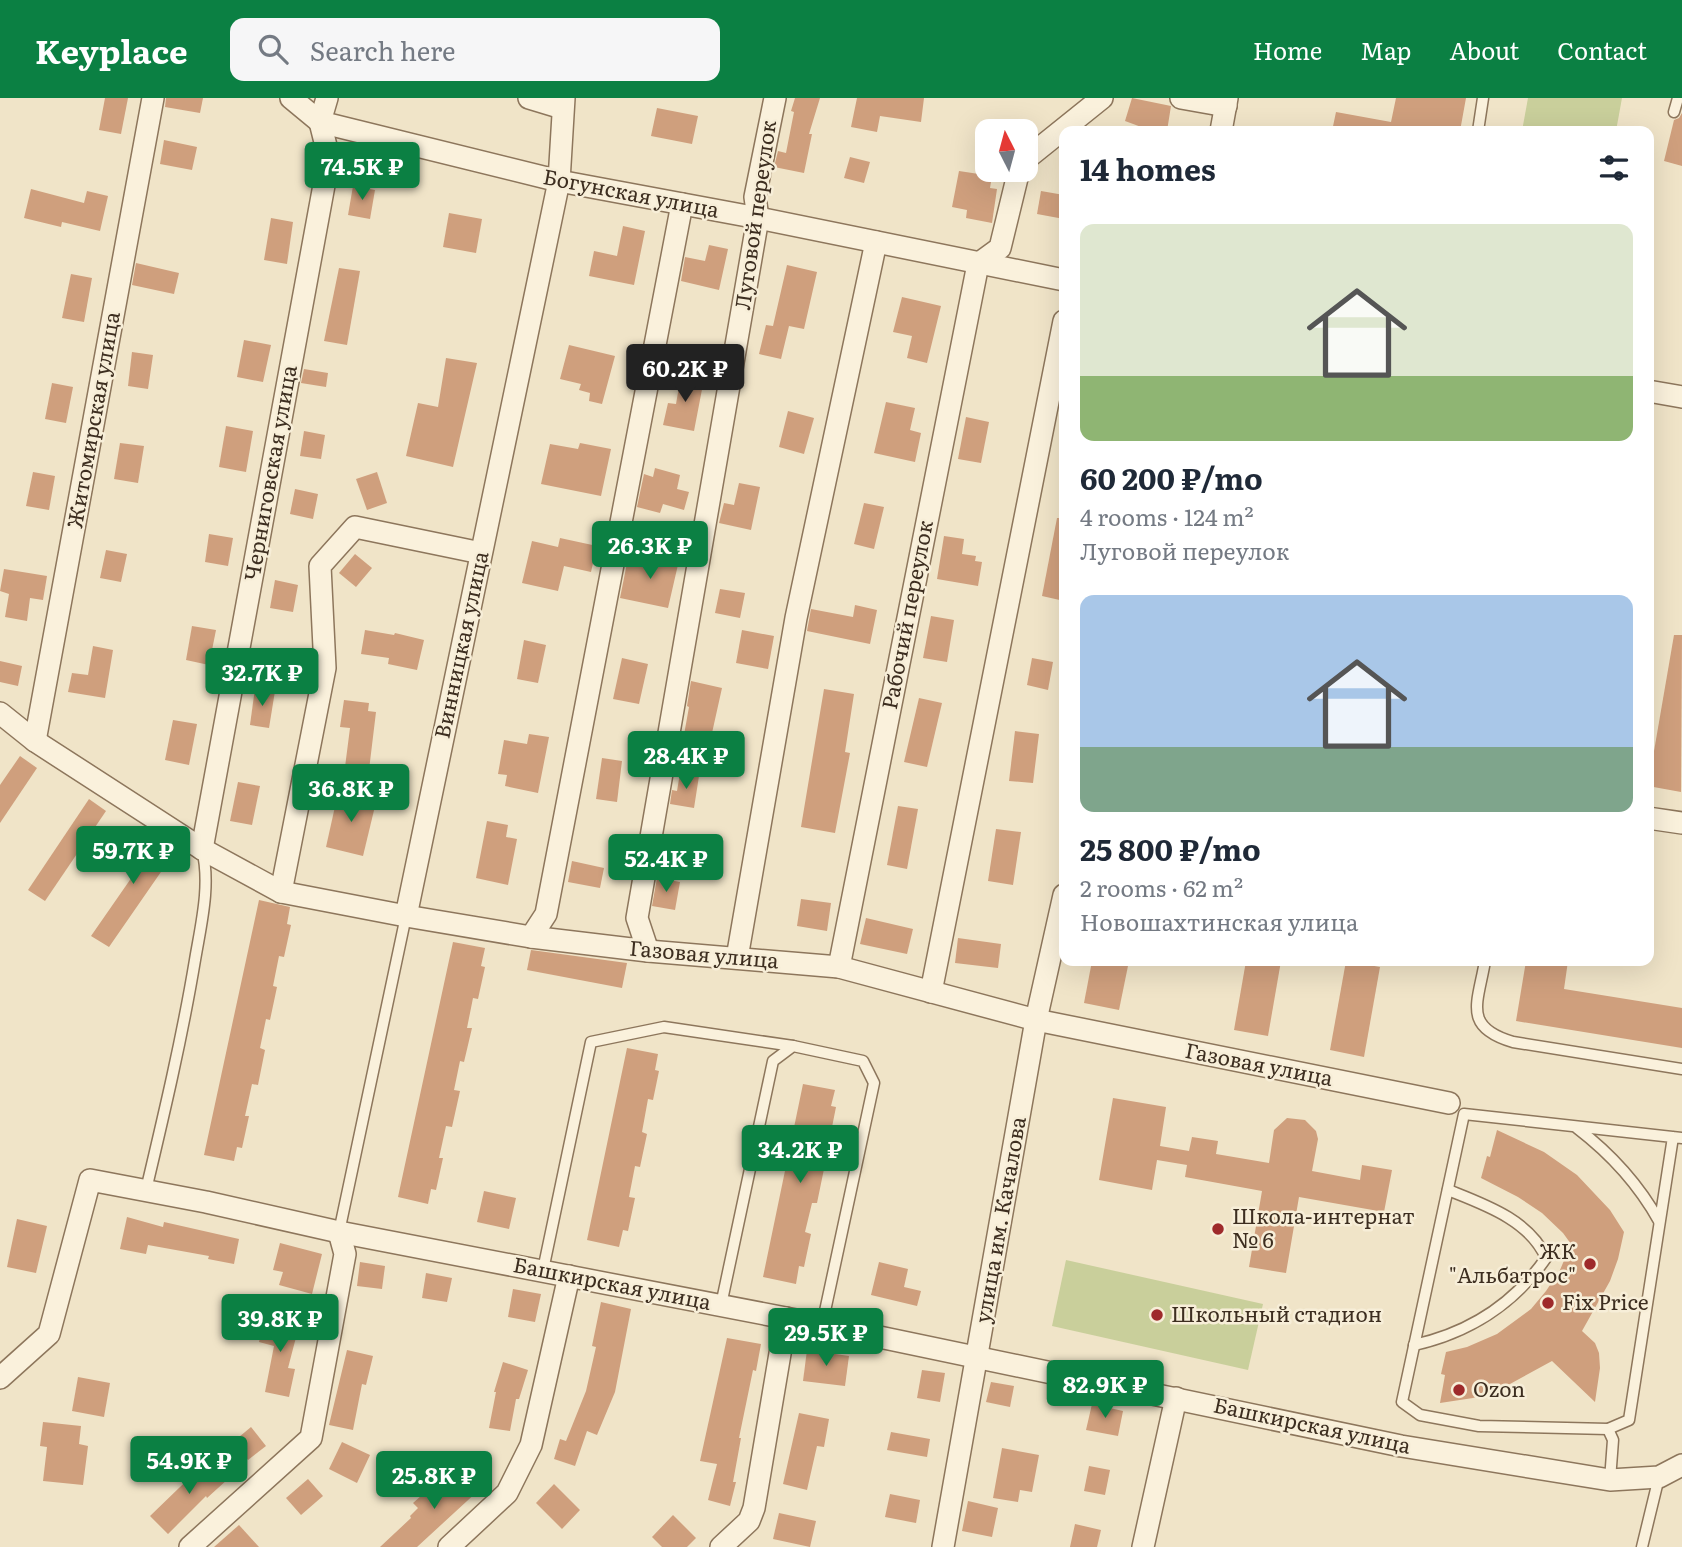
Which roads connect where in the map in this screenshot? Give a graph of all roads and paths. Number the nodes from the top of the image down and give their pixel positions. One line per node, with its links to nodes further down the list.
1 (153, 98): 31 (street, Житомирская улица)
2 (291, 98): 13 (street, Богунская улица)
3 (327, 98): 13 (street)
4 (529, 98): 11 (street)
5 (775, 98): 22 (street, Луговой переулок)
6 (1102, 98): 14 (street)
7 (1181, 98): 10 (street)
8 (1483, 98): 16 (lane)
9 (1678, 98): 12 (lane)
10 (1227, 102): 15 (street)
11 (563, 103): 19 (street, Винницкая улица)
12 (1674, 112)
13 (320, 122): 19 (street, Богунская улица); 34 (street, Черниговская улица)
14 (1067, 126)
15 (1222, 126)
16 (1479, 126)
17 (1059, 133): 18 (street)
18 (1038, 149)
19 (559, 181): 21 (street, Богунская улица); 29 (street, Винницкая улица)
20 (1016, 182): 24 (street)
21 (682, 204): 22 (street, Богунская улица); 38 (street)
22 (758, 218): 23 (street, Богунская улица); 39 (street, Луговой переулок)
23 (876, 242): 24 (street, Богунская улица); 40 (street)
24 (978, 264): 25 (street, Богунская улица); 42 (street, Рабочий переулок)
25 (1059, 279)
26 (1059, 346): 43 (street)
27 (1654, 392): 28 (street)
28 (1682, 397)
29 (481, 553): 35 (street); 36 (street, Винницкая улица)
30 (0, 713): 31 (street, Газовая улица)
31 (35, 741): 34 (street, Газовая улица)
32 (1654, 819): 33 (street)
33 (1682, 823)
34 (202, 849): 35 (street, Газовая улица); 51 (lane)
35 (281, 892): 36 (street, Газовая улица)
36 (406, 916): 38 (street, Газовая улица); 53 (lane, Винницкая улица)
37 (1059, 917): 44 (street, улица им. Качалова)
38 (531, 937): 39 (street, Газовая улица)
39 (648, 951): 40 (street, Газовая улица)
40 (737, 958): 42 (street, Газовая улица)
41 (1484, 966): 46 (lane)
42 (839, 967): 43 (street, Газовая улица)
43 (931, 992): 44 (street, Газовая улица)
44 (1036, 1020): 47 (street, Газовая улица); 60 (street, улица им. Качалова)
45 (793, 1046): 54 (lane); 56 (lane); 58 (lane)
46 (1682, 1069)
47 (1449, 1103)
48 (1575, 1127): 49 (lane); 50 (lane); 52 (lane)
49 (1677, 1138): 52 (lane)
50 (1448, 1190): 59 (lane); 59 (lane)
51 (146, 1191): 53 (street, Башкирская улица); 61 (street, Башкирская улица)
52 (1659, 1222): 63 (lane)
53 (339, 1232): 54 (street, Башкирская улица); 67 (street)
54 (543, 1270): 55 (street, Башкирская улица)
55 (569, 1276): 56 (street, Башкирская улица); 68 (street)
56 (721, 1305): 57 (street, Башкирская улица)
57 (786, 1318): 58 (street, Башкирская улица); 69 (street)
58 (822, 1325): 60 (street, Башкирская улица)
59 (1414, 1345): 63 (lane)
60 (977, 1357): 62 (street, Башкирская улица); 70 (street, улица им. Качалова)
61 (0, 1378)
62 (1176, 1398): 66 (street, Башкирская улица); 71 (street)
63 (1608, 1429): 66 (lane)
64 (1682, 1465): 65 (street, Башкирская улица)
65 (1659, 1477): 66 (street, Башкирская улица); 72 (lane)
66 (1610, 1480)
67 (190, 1547)
68 (449, 1547)
69 (721, 1547)
70 (943, 1547)
71 (1143, 1547)
72 (1642, 1547)

